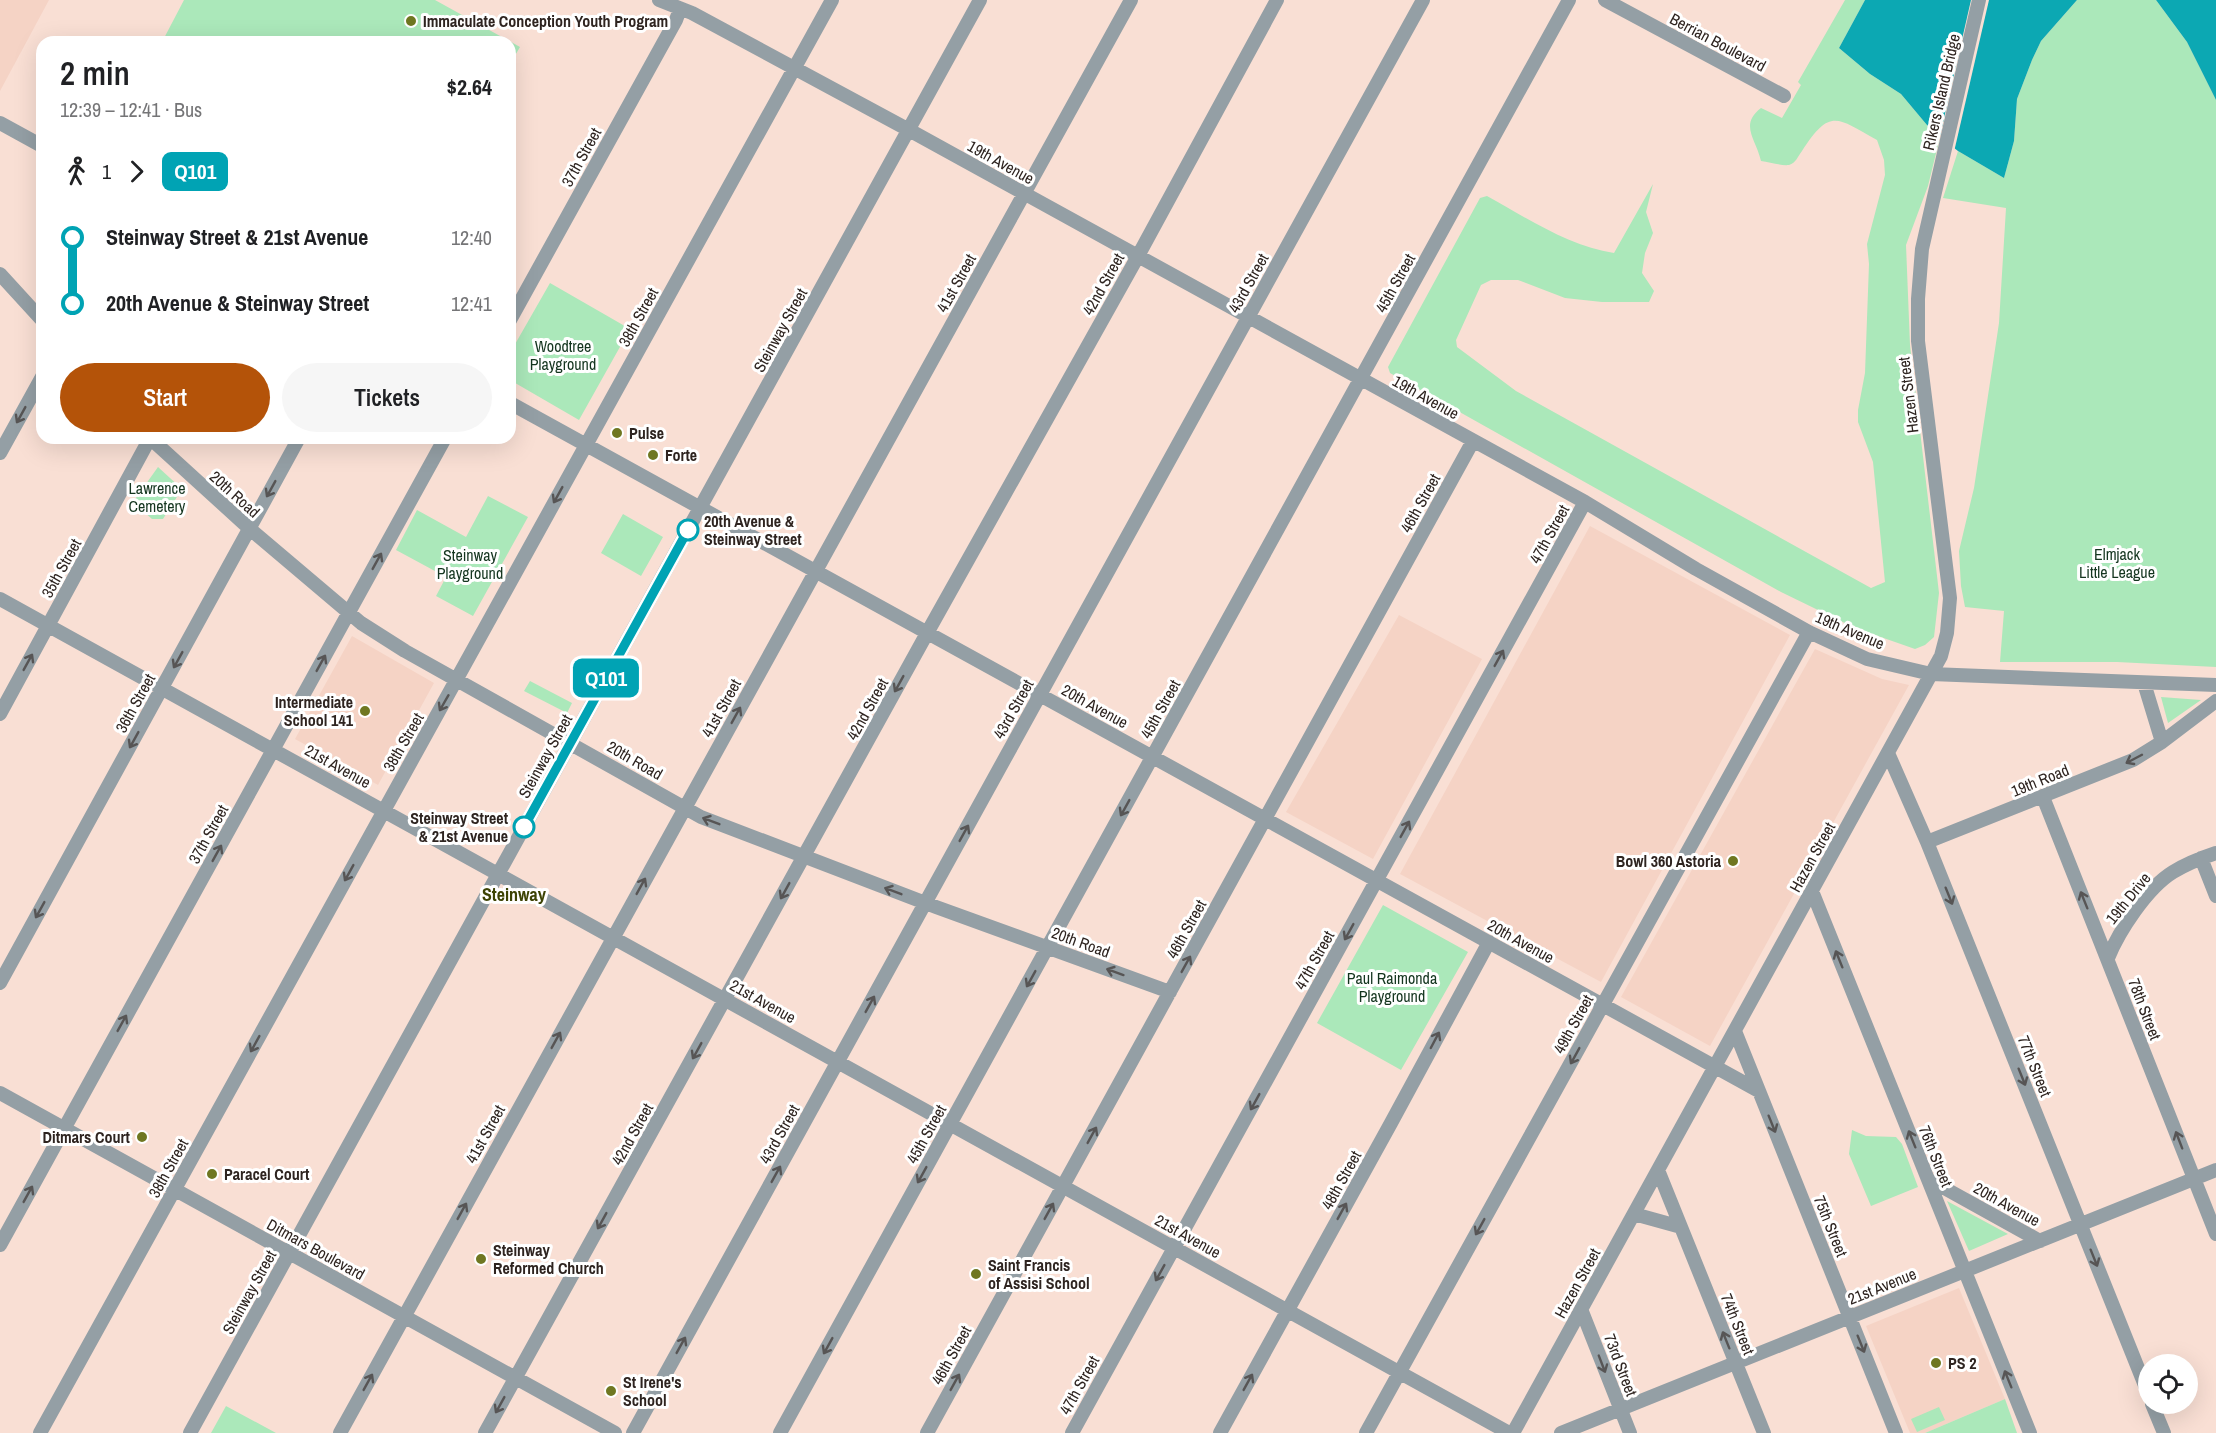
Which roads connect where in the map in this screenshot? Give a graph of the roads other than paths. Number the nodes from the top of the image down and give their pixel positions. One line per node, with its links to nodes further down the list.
1 (659, 0): 10 (street, 19th Avenue)
2 (832, 0): 11 (street, 38th Street)
3 (980, 0): 14 (street, Steinway Street)
4 (1131, 0): 16 (street, 41st Street)
5 (1277, 0): 18 (street, 42nd Street)
6 (1423, 0): 22 (street, 43rd Street)
7 (1569, 0): 23 (street, 45th Street)
8 (1605, 0): 12 (street, Berrian Boulevard)
9 (1979, 0): 17 (street, Rikers Island Bridge)
10 (680, 9): 11 (street, 19th Avenue); 20 (street, 37th Street)
11 (794, 68): 14 (street, 19th Avenue); 31 (street, 38th Street)
12 (1784, 96)
13 (0, 123): 15 (street)
14 (909, 130): 16 (street, 19th Avenue); 34 (street, Steinway Street)
15 (36, 143)
16 (1024, 194): 18 (street, 19th Avenue); 36 (street, 41st Street)
17 (1922, 249): 42 (street, Hazen Street)
18 (1138, 256): 22 (street, 19th Avenue); 40 (street, 42nd Street)
19 (0, 274): 21 (street)
20 (516, 309)
21 (36, 313)
22 (1248, 317): 23 (street, 19th Avenue); 47 (street, 43rd Street)
23 (1361, 380): 26 (street, 19th Avenue); 54 (street, 45th Street)
24 (36, 388): 32 (street, one-way to 32)
25 (516, 406): 31 (street, 20th Avenue)
26 (1473, 441): 33 (street, 19th Avenue); 58 (street, 46th Street)
27 (147, 444): 39 (street, 35th Street)
28 (157, 444): 35 (street, 20th Road)
29 (296, 444): 35 (street, 36th Street, one-way to 35)
30 (442, 444): 38 (street, 37th Street, one-way to 30)
31 (586, 444): 34 (street, 20th Avenue); 43 (street, 38th Street, one-way to 43)
32 (0, 453)
33 (1585, 502): 41 (street, 19th Avenue); 64 (street, 47th Street, one-way to 33)
34 (701, 507): 36 (street, 20th Avenue); 51 (street, Steinway Street)
35 (250, 529): 38 (street, 20th Road); 46 (street, 36th Street, one-way to 46)
36 (815, 570): 40 (street, 20th Avenue); 56 (street, 41st Street, one-way to 36)
37 (0, 599): 39 (street, 21st Avenue)
38 (349, 612): 43 (street, 20th Road); 52 (street, 37th Street, one-way to 38)
39 (48, 625): 46 (street, 21st Avenue); 49 (street, 35th Street, one-way to 39)
40 (927, 632): 47 (street, 20th Avenue); 61 (street, 42nd Street, one-way to 61)
41 (1809, 632): 42 (street, 19th Avenue); 75 (street, 49th Street)
42 (1931, 674): 44 (street, 19th Avenue); 53 (street, Hazen Street)
43 (457, 680): 51 (street, 20th Road); 57 (street, 38th Street, one-way to 57)
44 (2144, 683): 45 (street, 19th Avenue); 50 (street)
45 (2216, 685)
46 (162, 688): 52 (street, 21st Avenue); 72 (street, 36th Street, one-way to 72)
47 (1040, 694): 54 (street, 20th Avenue); 67 (street, 43rd Street, one-way to 47)
48 (2216, 700): 50 (street, 19th Road)
49 (0, 714)
50 (2162, 742): 55 (street, 19th Road, one-way to 55)
51 (571, 743): 56 (street, 20th Road); 63 (street, Steinway Street)
52 (273, 749): 57 (street, 21st Avenue); 82 (street, 37th Street, one-way to 52)
53 (1888, 753): 59 (street, 77th Street); 65 (street, Hazen Street)
54 (1153, 756): 58 (street, 20th Avenue); 70 (street, 45th Street, one-way to 70)
55 (2043, 797): 59 (street, 19th Road); 71 (street, 78th Street, one-way to 55)
56 (685, 808): 61 (street, 20th Road, one-way to 56); 68 (street, 41st Street, one-way to 56)
57 (383, 810): 63 (street, 21st Avenue); 88 (street, 38th Street, one-way to 88)
58 (1265, 818): 64 (street, 20th Avenue); 73 (street, 46th Street, one-way to 58)
59 (1927, 842): 90 (street, 77th Street, one-way to 90)
60 (2216, 853): 62 (street, 19th Drive)
61 (804, 857): 67 (street, 20th Road, one-way to 61); 74 (street, 42nd Street, one-way to 74)
62 (2201, 858): 66 (street); 71 (street, 19th Drive)
63 (498, 873): 68 (street, 21st Avenue); 96 (street, Steinway Street)
64 (1377, 880): 69 (street, 20th Avenue); 95 (street, 47th Street, one-way to 95)
65 (1812, 891): 76 (street, Hazen Street); 85 (street, 76th Street, one-way to 65)
66 (2216, 896)
67 (926, 903): 70 (street, 20th Road); 77 (street, 43rd Street, one-way to 67)
68 (613, 937): 74 (street, 21st Avenue); 100 (street, 41st Street, one-way to 68)
69 (1489, 942): 75 (street, 20th Avenue); 98 (street, 48th Street, one-way to 69)
70 (1048, 948): 73 (street, 20th Road, one-way to 70); 81 (street, 45th Street, one-way to 81)
71 (2108, 958): 86 (street, 78th Street, one-way to 71)
72 (0, 983)
73 (1170, 992): 87 (street, 46th Street, one-way to 73)
74 (726, 1000): 77 (street, 21st Avenue); 105 (street, 42nd Street, one-way to 105)
75 (1603, 1005): 78 (street, 20th Avenue); 104 (street, 49th Street, one-way to 104)
76 (1735, 1031): 78 (street, Hazen Street); 79 (street, 75th Street)
77 (838, 1061): 81 (street, 21st Avenue); 113 (street, 43rd Street, one-way to 77)
78 (1715, 1067): 79 (street, 20th Avenue); 83 (street, Hazen Street)
79 (1759, 1091): 101 (street, 75th Street, one-way to 101)
80 (0, 1093): 82 (street, Ditmars Boulevard)
81 (950, 1124): 87 (street, 21st Avenue); 114 (street, 45th Street, one-way to 114)
82 (64, 1129): 88 (street, Ditmars Boulevard); 94 (street, 37th Street, one-way to 82)
83 (1658, 1170): 89 (street, Hazen Street); 91 (street, 74th Street)
84 (2216, 1170): 86 (street, 21st Avenue)
85 (1928, 1179): 93 (street, 20th Avenue); 97 (street, 76th Street)
86 (2195, 1179): 90 (street, 21st Avenue); 92 (street, 78th Street)
87 (1063, 1186): 95 (street, 21st Avenue); 115 (street, 46th Street, one-way to 87)
88 (175, 1190): 96 (street, Ditmars Boulevard); 108 (street, 38th Street)
89 (1634, 1214): 91 (street); 99 (street, Hazen Street)
90 (2080, 1224): 93 (street, 21st Avenue); 103 (street, 77th Street, one-way to 103)
91 (1681, 1227): 102 (street, 74th Street, one-way to 91)
92 (2216, 1234)
93 (2040, 1240): 97 (street, 21st Avenue)
94 (0, 1245)
95 (1174, 1247): 98 (street, 21st Avenue); 116 (street, 47th Street, one-way to 116)
96 (289, 1253): 100 (street, Ditmars Boulevard); 109 (street, Steinway Street)
97 (1965, 1270): 101 (street, 21st Avenue); 124 (street, 76th Street, one-way to 97)
98 (1288, 1310): 104 (street, 21st Avenue); 117 (street, 48th Street, one-way to 98)
99 (1581, 1310): 106 (street, 73rd Street, one-way to 106); 119 (street, Hazen Street)
100 (404, 1316): 105 (street, Ditmars Boulevard); 110 (street, 41st Street, one-way to 100)
101 (1850, 1317): 102 (street, 21st Avenue); 123 (street, 75th Street, one-way to 123)
102 (1736, 1363): 106 (street, 21st Avenue); 122 (street, 74th Street)
103 (2138, 1368)
104 (1400, 1372): 118 (street, 49th Street); 119 (street, 21st Avenue)
105 (515, 1378): 111 (street, 42nd Street, one-way to 111); 112 (street, Ditmars Boulevard)
106 (1620, 1408): 120 (street, 21st Avenue); 121 (street, 73rd Street)
107 (2156, 1414): 125 (street)
108 (40, 1433)
109 (190, 1433)
110 (340, 1433)
111 (485, 1433)
112 (615, 1433)
113 (633, 1433)
114 (780, 1433)
115 (927, 1433)
116 (1072, 1433)
117 (1220, 1433)
118 (1366, 1433)
119 (1511, 1433)
120 (1561, 1433)
121 (1630, 1433)
122 (1764, 1433)
123 (1896, 1433)
124 (2030, 1433)
125 (2164, 1433)

